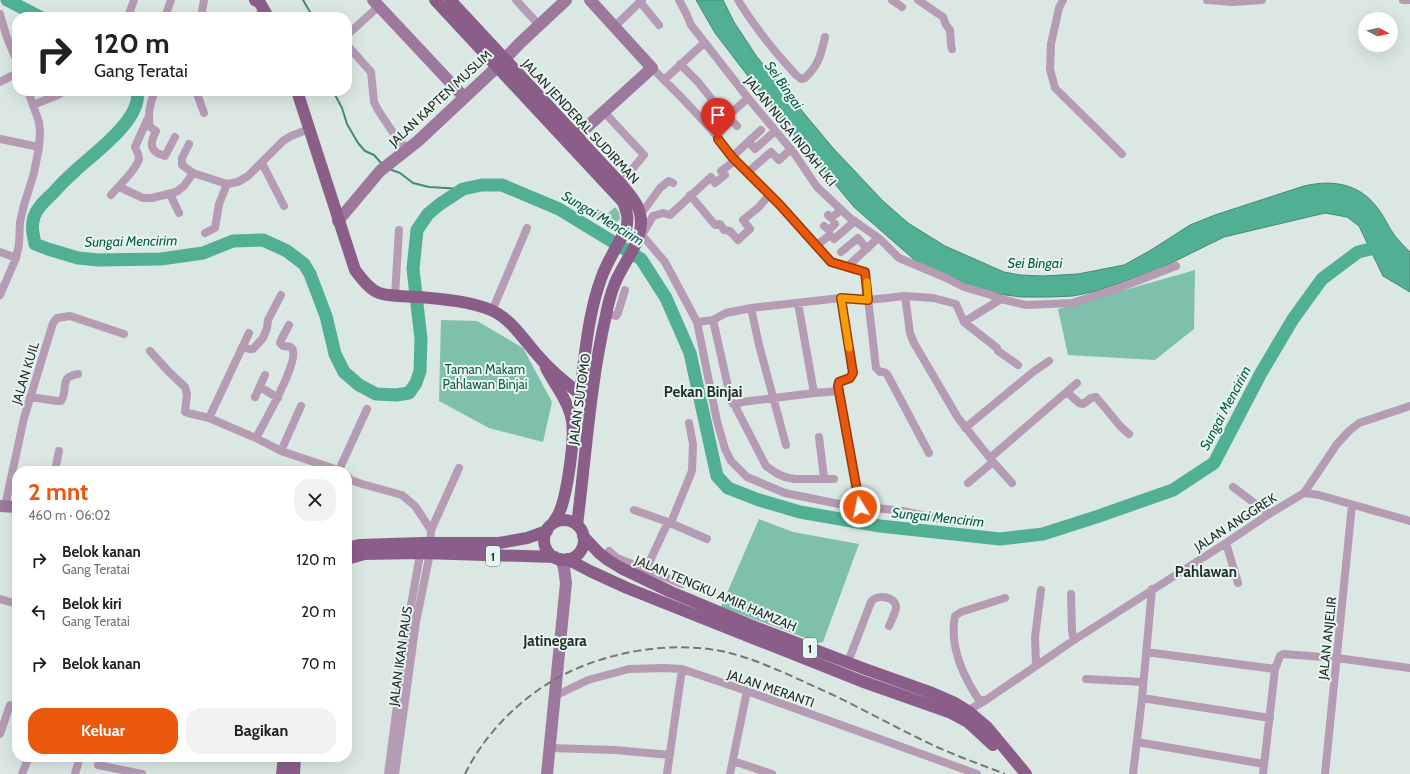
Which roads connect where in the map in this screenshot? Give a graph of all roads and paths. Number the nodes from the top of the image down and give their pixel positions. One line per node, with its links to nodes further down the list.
1 (134, 0): 21 (street)
2 (171, 0): 22 (street)
3 (204, 0): 23 (street)
4 (255, 0): 24 (main road)
5 (516, 0): 26 (street)
6 (566, 0): 26 (street, JALAN KAPTEN MUSLIM)
7 (590, 0): 28 (street)
8 (679, 0): 32 (street, JALAN NUSA INDAH LK.I)
9 (738, 0): 31 (street)
10 (892, 0): 20 (street)
11 (918, 0): 33 (street)
12 (1062, 0): 68 (street)
13 (1207, 0): 14 (street)
14 (1262, 0)
15 (1403, 0): 16 (street)
16 (1410, 0)
17 (641, 1): 27 (street); 28 (street)
18 (444, 2): 36 (main road, JALAN JENDERAL SUDIRMAN)
19 (376, 3): 29 (street); 48 (street)
20 (902, 7)
21 (130, 12)
22 (167, 12)
23 (202, 12)
24 (262, 12)
25 (0, 14): 30 (street)
26 (539, 25): 36 (street, JALAN KAPTEN MUSLIM)
27 (659, 25)
28 (614, 27): 38 (street)
29 (352, 29)
30 (3, 36): 35 (street)
31 (825, 36)
32 (704, 42): 37 (street); 49 (street, JALAN NUSA INDAH LK.I)
33 (952, 49)
34 (352, 50): 66 (street)
35 (12, 53)
36 (501, 63): 42 (main road, JALAN JENDERAL SUDIRMAN); 48 (street, JALAN KAPTEN MUSLIM)
37 (680, 64): 40 (street); 53 (street)
38 (652, 68): 40 (street); 51 (street)
39 (12, 76): 41 (street)
40 (664, 80): 57 (street)
41 (0, 82)
42 (525, 88): 60 (main road, JALAN JENDERAL SUDIRMAN); 71 (main road, JALAN JENDERAL SUDIRMAN)
43 (30, 96): 50 (street)
44 (56, 96): 50 (street)
45 (153, 96): 54 (street)
46 (198, 96): 52 (street)
47 (299, 96): 56 (main road)
48 (464, 97): 66 (street, JALAN KAPTEN MUSLIM)
49 (748, 98): 53 (street); 59 (street, JALAN NUSA INDAH LK.I)
50 (33, 105): 65 (street)
51 (604, 112): 60 (street); 76 (street)
52 (204, 113)
53 (727, 116): 55 (street); 57 (street)
54 (148, 118): 61 (street); 77 (street)
55 (737, 126)
56 (309, 129): 70 (street); 87 (main road)
57 (712, 130): 69 (street)
58 (761, 130): 63 (street)
59 (775, 131): 63 (street); 67 (street, JALAN NUSA INDAH LK.I)
60 (577, 136): 71 (main road, JALAN JENDERAL SUDIRMAN)
61 (175, 137)
62 (0, 138): 65 (street)
63 (749, 141): 69 (street)
64 (188, 144): 73 (street)
65 (39, 146): 98 (street)
66 (407, 149): 87 (street, JALAN KAPTEN MUSLIM)
67 (791, 149): 72 (street); 84 (street, JALAN NUSA INDAH LK.I)
68 (1122, 154)
69 (734, 158): 72 (street); 80 (street)
70 (262, 163): 75 (street); 82 (street)
71 (598, 167): 76 (main road, JALAN JENDERAL SUDIRMAN); 101 (main road, JALAN JENDERAL SUDIRMAN)
72 (748, 172): 81 (street)
73 (193, 173): 75 (street); 78 (street)
74 (673, 183): 83 (street)
75 (227, 184): 92 (street)
76 (622, 185): 83 (main road, JALAN JENDERAL SUDIRMAN)
77 (118, 187): 78 (street); 79 (street)
78 (170, 194): 85 (street)
79 (110, 195)
80 (690, 195): 81 (street); 86 (street)
81 (769, 195): 94 (street)
82 (284, 206)
83 (641, 207): 86 (street); 102 (main road, JALAN JENDERAL SUDIRMAN)
84 (841, 210): 88 (street, JALAN NUSA INDAH LK.I); 91 (street)
85 (179, 213)
86 (653, 216): 114 (street)
87 (338, 221): 105 (main road)
88 (855, 221): 91 (street); 93 (street, JALAN NUSA INDAH LK.I)
89 (527, 228): 112 (street)
90 (399, 230): 105 (street)
91 (828, 230): 94 (street)
92 (205, 232)
93 (878, 238): 95 (street); 109 (street, JALAN NUSA INDAH LK.I)
94 (816, 246): 99 (street)
95 (867, 249): 97 (street); 99 (street)
96 (0, 252): 98 (street)
97 (841, 252)
98 (16, 258): 104 (street)
99 (847, 266): 108 (street)
100 (1176, 266): 109 (street, JALAN NUSA INDAH LK.I)
101 (603, 273): 102 (main road); 120 (main road, JALAN SUTOMO)
102 (620, 283): 121 (main road, JALAN SUTOMO)
103 (281, 295): 119 (street)
104 (0, 296)
105 (395, 296): 112 (main road)
106 (905, 296): 108 (street); 115 (street); 145 (street)
107 (841, 298): 108 (street); 110 (street); 130 (street)
108 (868, 300): 153 (street)
109 (1001, 300): 115 (street)
110 (798, 303): 111 (street); 132 (street)
111 (751, 308): 113 (street); 137 (street)
112 (492, 311): 123 (main road)
113 (713, 320): 114 (street); 140 (street)
114 (697, 322): 171 (street)
115 (964, 322): 125 (street)
116 (289, 325): 136 (street)
117 (249, 333): 119 (street)
118 (124, 334): 134 (street, JALAN KUIL)
119 (242, 347): 143 (street)
120 (586, 347): 121 (main road); 133 (main road, JALAN SUTOMO)
121 (599, 348): 138 (main road, JALAN SUTOMO)
122 (150, 351): 143 (street)
123 (542, 360): 133 (main road); 152 (main road, JALAN SUTOMO)
124 (1049, 361): 145 (street)
125 (1018, 366)
126 (78, 374): 134 (street)
127 (265, 376): 129 (street)
128 (1077, 383): 131 (street)
129 (260, 387): 135 (street); 136 (street)
130 (840, 391): 132 (street); 171 (street)
131 (1067, 392): 146 (street); 155 (street)
132 (814, 393): 137 (street)
133 (580, 394): 138 (main road)
134 (30, 397): 156 (street, JALAN KUIL)
135 (255, 397)
136 (278, 398): 148 (street)
137 (772, 399): 140 (street); 149 (street)
138 (592, 403): 154 (main road, JALAN SUTOMO)
139 (301, 406): 151 (street)
140 (736, 406): 161 (street)
141 (1410, 406): 168 (street, JALAN ANGGREK)
142 (367, 409): 159 (street)
143 (209, 418): 148 (street)
144 (689, 423): 175 (street)
145 (965, 428): 155 (street)
146 (1129, 434)
147 (819, 437): 161 (street)
148 (256, 438): 151 (street)
149 (786, 444)
150 (59, 451): 157 (street)
151 (281, 451): 158 (street)
152 (571, 453): 154 (main road); 177 (main road, JALAN SUTOMO)
153 (929, 453)
154 (585, 454): 179 (main road, JALAN SUTOMO)
155 (992, 460): 165 (street); 166 (street)
156 (15, 466)
157 (56, 466)
158 (315, 466)
159 (342, 466)
160 (459, 468): 178 (street)
161 (824, 478): 162 (street)
162 (834, 479)
163 (12, 480): 170 (street, JALAN KUIL)
164 (352, 480): 178 (street)
165 (968, 483)
166 (1012, 483)
167 (1233, 487): 173 (street)
168 (1304, 493): 169 (street); 173 (street, JALAN ANGGREK)
169 (1352, 505): 174 (street); 201 (street, JALAN ANJELIR)
170 (7, 506)
171 (860, 507): 176 (street)
172 (634, 510): 175 (street)
173 (1269, 514): 181 (street, JALAN ANGGREK)
174 (1410, 520)
175 (668, 522): 180 (street); 187 (street)
176 (954, 522)
177 (550, 527): 179 (main road, 1); 183 (main road, 1); 186 (main road)
178 (431, 530): 183 (street)
179 (580, 531): 186 (main road); 187 (main road, JALAN TENGKU AMIR HAMZAH / 1)
180 (707, 539)
181 (1226, 543): 189 (street); 190 (street, JALAN ANGGREK)
182 (353, 545): 183 (main road, 1)
183 (426, 548): 185 (main road, 1); 186 (main road, 1); 232 (street, JALAN IKAN PAUS); 233 (street, JALAN IKAN PAUS)
184 (609, 551): 187 (street)
185 (352, 558)
186 (561, 558): 197 (main road, JALAN TENGKU AMIR HAMZAH / 1); 210 (street)
187 (644, 574): 188 (street); 192 (main road, JALAN TENGKU AMIR HAMZAH / 1)
188 (682, 584)
189 (1238, 584)
190 (1152, 589): 199 (street, JALAN ANGGREK); 200 (street)
191 (1041, 590): 203 (street)
192 (671, 592): 197 (main road); 202 (main road, JALAN TENGKU AMIR HAMZAH / 1)
193 (1071, 594): 199 (street)
194 (1005, 598): 212 (street)
195 (0, 600): 196 (street)
196 (12, 603)
197 (667, 603): 214 (main road, JALAN TENGKU AMIR HAMZAH / 1)
198 (889, 626): 202 (street)
199 (1074, 640): 203 (street, JALAN ANGGREK)
200 (1146, 652): 205 (street); 208 (street)
201 (1337, 658): 204 (street); 205 (street); 243 (street, JALAN ANJELIR)
202 (848, 662): 214 (main road, JALAN TENGKU AMIR HAMZAH / 1)
203 (1036, 665): 212 (street, JALAN ANGGREK)
204 (1410, 668)
205 (1275, 669): 215 (street)
206 (682, 670): 209 (street, JALAN MERANTI); 210 (street, JALAN MERANTI); 219 (street)
207 (1086, 679): 208 (street)
208 (1142, 682): 211 (street)
209 (747, 691): 220 (street); 238 (street, JALAN MERANTI)
210 (555, 696): 218 (street)
211 (1142, 698): 215 (street); 217 (street)
212 (986, 700): 214 (street, JALAN ANGGREK)
213 (10, 705): 216 (street)
214 (963, 714): 239 (main road, JALAN TENGKU AMIR HAMZAH / 1); 240 (main road, JALAN TENGKU AMIR HAMZAH / 1)
215 (1270, 718): 225 (street)
216 (0, 734)
217 (1137, 742): 225 (street); 241 (street)
218 (550, 748): 219 (street); 234 (street)
219 (670, 755): 235 (street)
220 (733, 761): 236 (street); 237 (street)
221 (27, 762): 227 (street)
222 (79, 762): 228 (street)
223 (283, 762): 230 (main road)
224 (295, 762): 231 (main road)
225 (1264, 764): 242 (street)
226 (98, 765): 229 (street)
227 (22, 774)
228 (75, 774)
229 (142, 774)
230 (282, 774)
231 (294, 774)
232 (388, 774)
233 (395, 774)
234 (547, 774)
235 (667, 774)
236 (730, 774)
237 (772, 774)
238 (977, 774)
239 (1017, 774)
240 (1026, 774)
241 (1133, 774)
242 (1263, 774)
243 (1325, 774)

